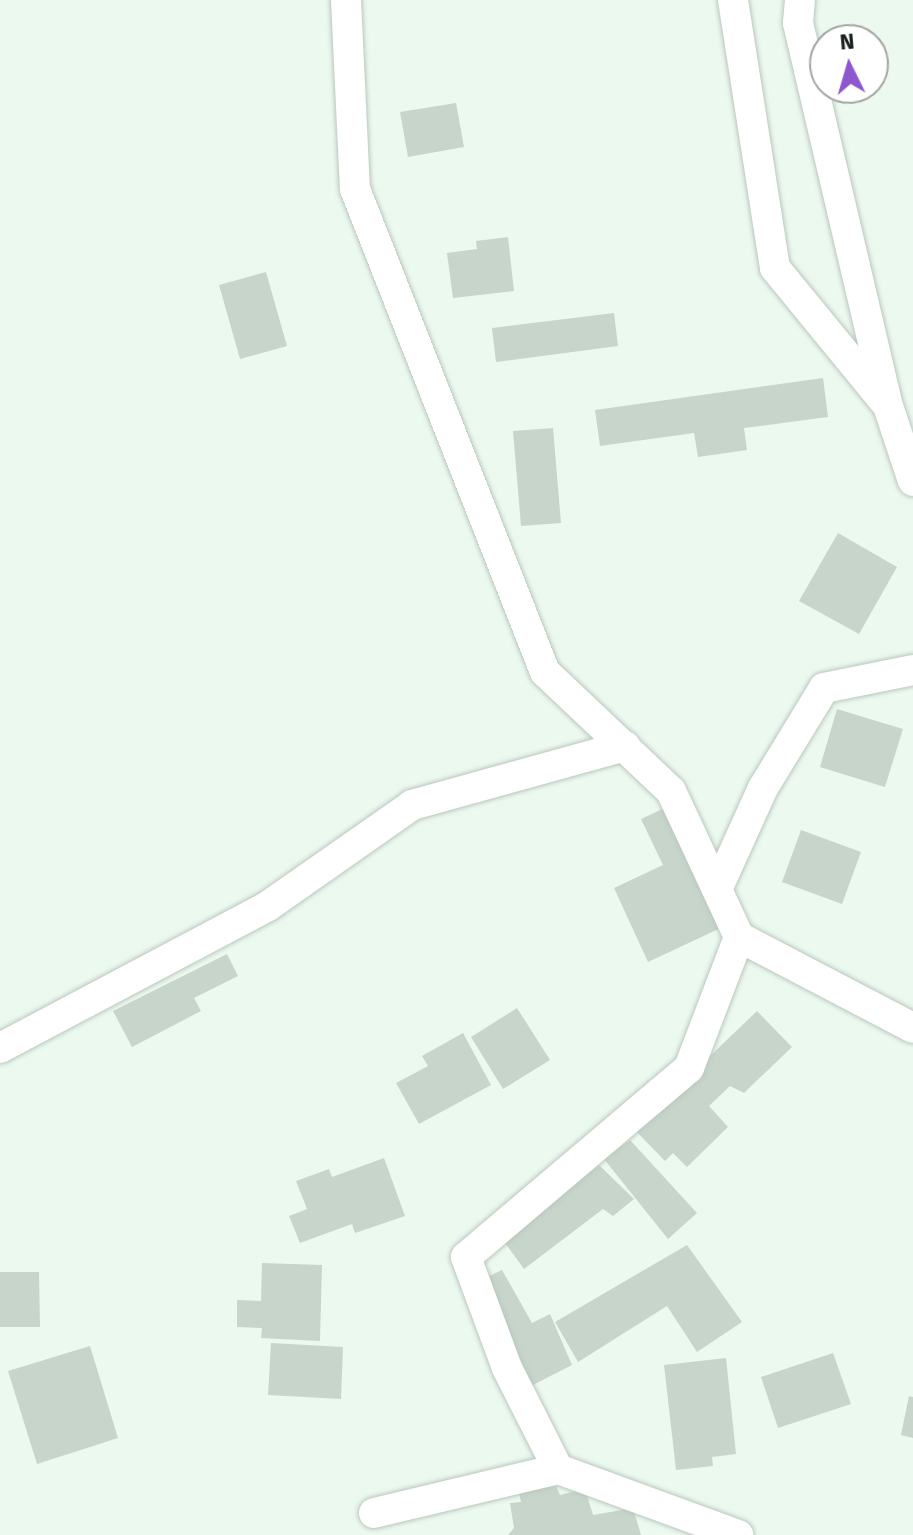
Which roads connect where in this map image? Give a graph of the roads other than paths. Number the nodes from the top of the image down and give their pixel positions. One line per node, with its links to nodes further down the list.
1 (346, 0): 7 (street)
2 (733, 0): 4 (street)
3 (800, 0): 4 (street)
4 (888, 406): 5 (street)
5 (913, 481)
6 (913, 670): 8 (street)
7 (625, 746): 8 (street); 11 (street)
8 (719, 885): 9 (street)
9 (739, 937): 10 (street); 12 (street)
10 (913, 1028)
11 (0, 1048)
12 (558, 1469): 13 (street); 14 (street)
13 (374, 1513)
14 (738, 1535)

